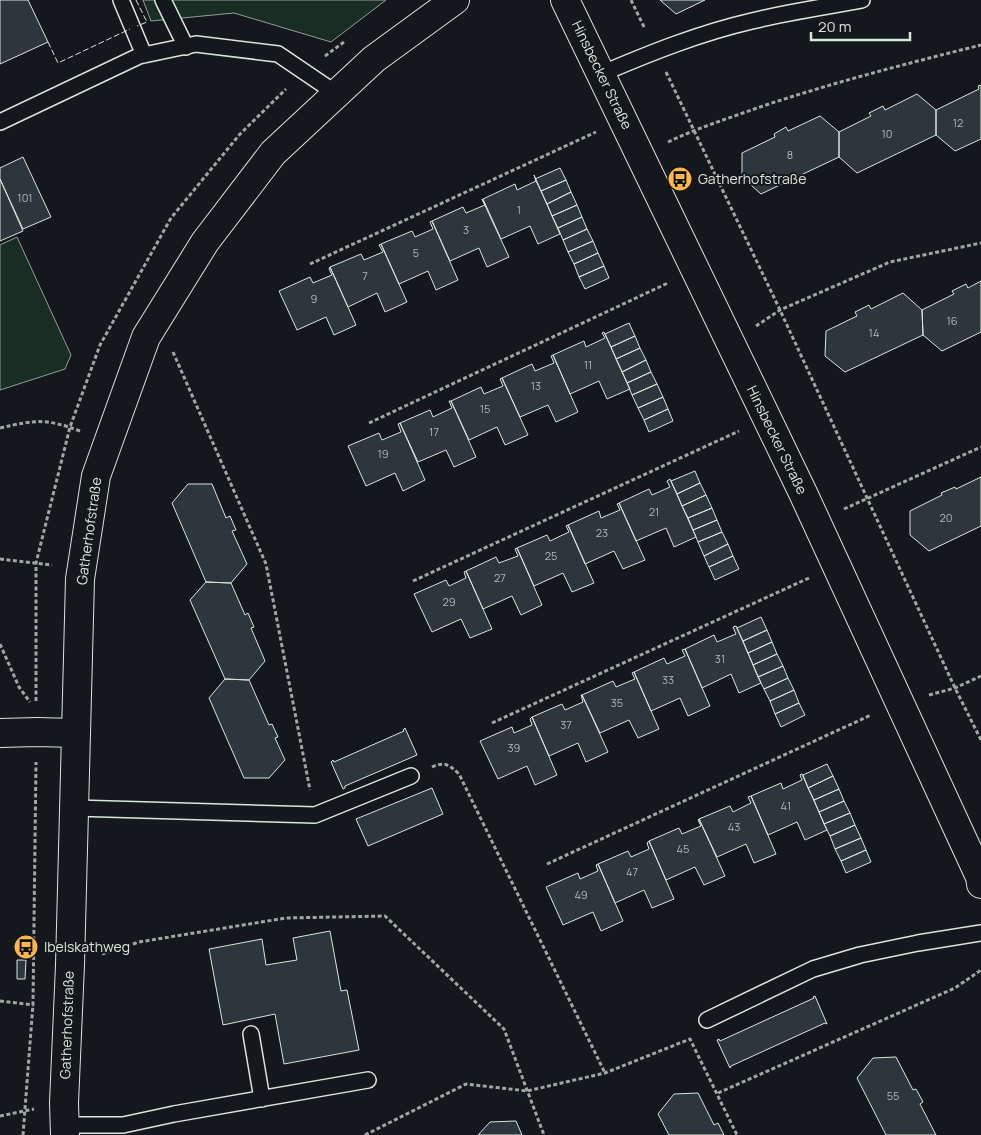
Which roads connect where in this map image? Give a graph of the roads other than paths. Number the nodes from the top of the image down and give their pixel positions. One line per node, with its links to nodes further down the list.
1 (120, 0): 7 (lane)
2 (163, 0): 6 (lane)
3 (455, 0): 9 (street, Gatherhofstraße)
4 (565, 0): 8 (street, Hinsbecker Straße)
5 (862, 0): 8 (lane)
6 (186, 46): 7 (lane); 9 (lane)
7 (144, 55): 10 (lane)
8 (601, 74): 15 (street, Hinsbecker Straße)
9 (337, 94): 12 (street, Gatherhofstraße)
10 (0, 122)
11 (0, 733): 12 (street)
12 (75, 733): 14 (street, Gatherhofstraße)
13 (411, 776): 14 (lane)
14 (74, 808): 21 (street, Gatherhofstraße)
15 (981, 884)
16 (981, 933): 17 (lane)
17 (707, 1020)
18 (251, 1034): 20 (lane)
19 (368, 1080): 20 (lane)
20 (262, 1099): 21 (lane)
21 (65, 1130)

